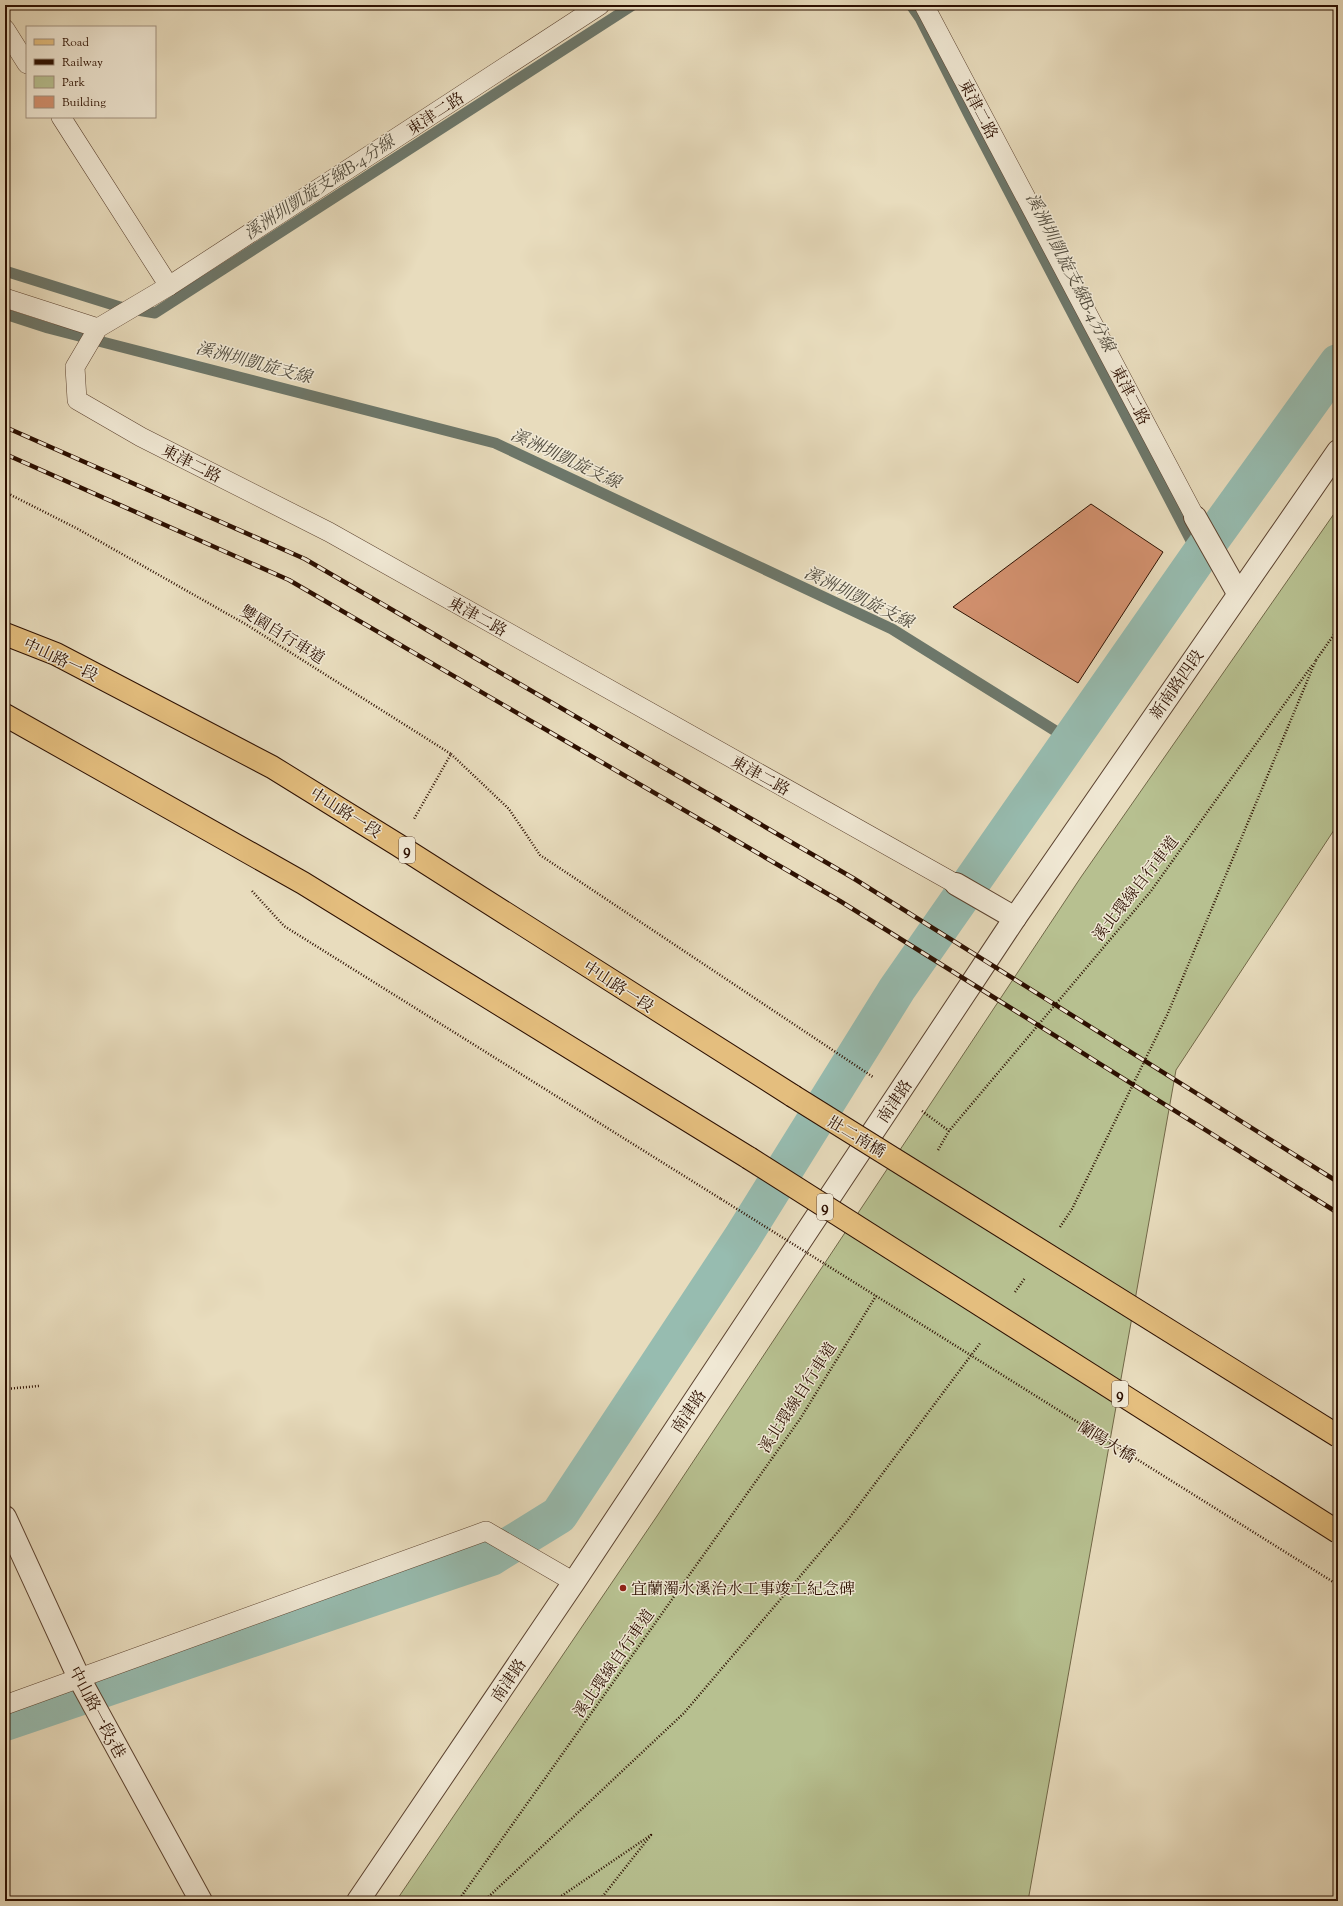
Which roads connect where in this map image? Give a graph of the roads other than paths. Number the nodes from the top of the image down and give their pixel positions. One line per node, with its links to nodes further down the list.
1 (600, 5): 6 (lane, 東津二路)
2 (924, 5): 10 (lane, 東津二路)
3 (5, 29): 4 (lane)
4 (26, 62)
5 (62, 118): 6 (lane)
6 (169, 286): 8 (lane, 東津二路)
7 (5, 298): 8 (lane)
8 (98, 328): 14 (lane, 東津二路)
9 (1338, 451): 11 (street, 新南路四段)
10 (1195, 517): 11 (street, 東津二路)
11 (1238, 593): 15 (street, 新南路四段)
12 (5, 634): 16 (main road, 中山路一段 / 9)
13 (5, 715): 19 (main road, 9, bridge)
14 (956, 884): 15 (street, 東津二路)
15 (1015, 918): 20 (street, 南津路)
16 (792, 1096): 17 (main road, 壯二南橋 / 9, bridge)
17 (1338, 1436)
18 (5, 1518): 21 (street, 中山路一段5巷)
19 (1338, 1532)
20 (574, 1582): 21 (lane); 24 (street, 南津路)
21 (81, 1683): 22 (lane); 23 (street, 中山路一段5巷)
22 (5, 1705)
23 (201, 1901)
24 (358, 1901)

